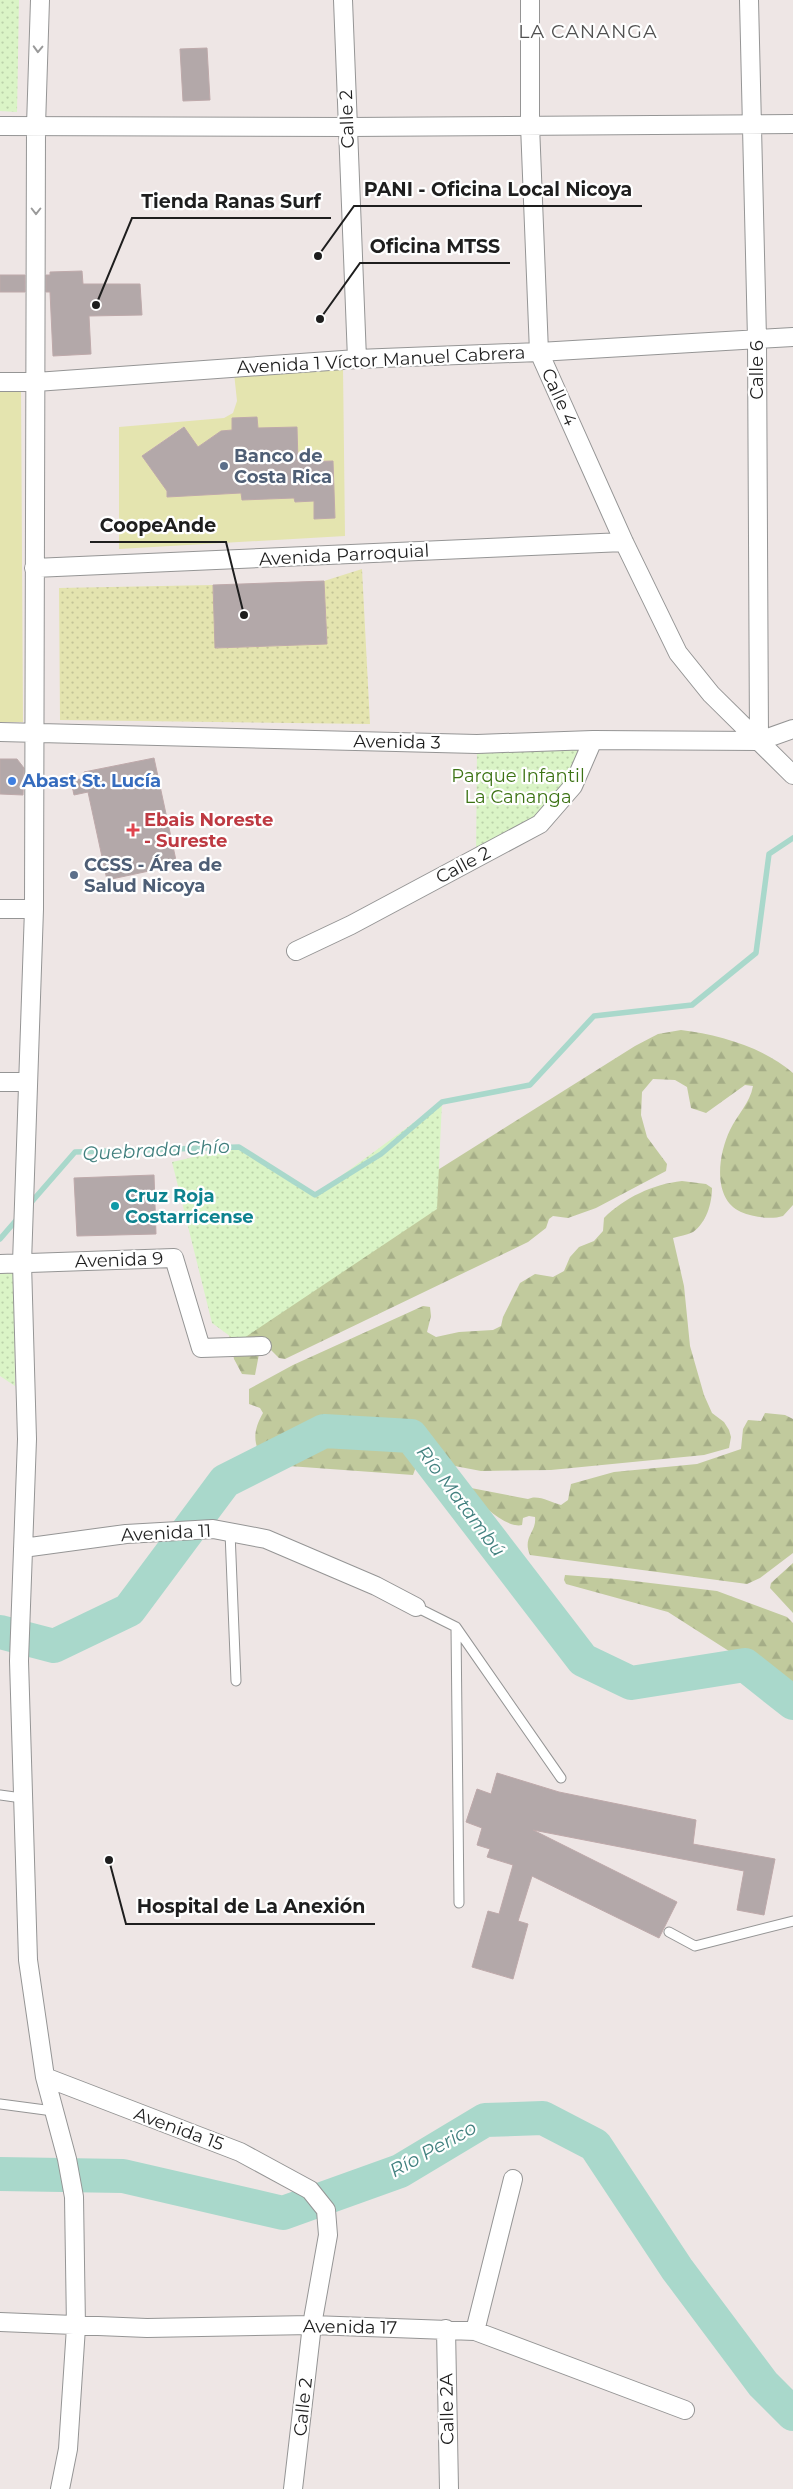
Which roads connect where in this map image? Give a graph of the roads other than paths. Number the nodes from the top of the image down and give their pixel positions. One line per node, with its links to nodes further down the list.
1 (40, 0): 9 (street, one-way to 9)
2 (343, 0): 10 (street, Calle 2)
3 (530, 0): 7 (street, Calle 4)
4 (749, 0): 5 (street, Calle 6)
5 (751, 124): 6 (street); 7 (street); 12 (street, Calle 6)
6 (793, 124)
7 (530, 125): 10 (street); 13 (street, Calle 4)
8 (0, 126): 9 (street)
9 (36, 126): 10 (street); 16 (street, one-way to 16)
10 (348, 127): 14 (street, Calle 2)
11 (793, 338): 12 (street, Avenida 1 Víctor Manuel Cabrera)
12 (756, 339): 13 (street, Avenida 1 Víctor Manuel Cabrera); 23 (street, Calle 6)
13 (539, 352): 14 (street, Avenida 1 Víctor Manuel Cabrera); 17 (street, Calle 4)
14 (356, 359): 16 (street, Avenida 1 Víctor Manuel Cabrera)
15 (0, 382): 16 (street, Avenida 1 Víctor Manuel Cabrera)
16 (36, 382): 18 (street)
17 (624, 542): 18 (street, Avenida Parroquial); 23 (street, Calle 4)
18 (34, 568): 21 (street)
19 (793, 729): 23 (street, Avenida 3)
20 (0, 732): 21 (street, Avenida 3)
21 (34, 733): 22 (street, Avenida 3); 26 (street)
22 (593, 740): 23 (street, Avenida 3); 27 (street, Calle 2)
23 (759, 741): 24 (street, Calle 4)
24 (793, 775)
25 (0, 909): 26 (street)
26 (34, 909): 29 (street)
27 (296, 951)
28 (0, 1082): 29 (street)
29 (27, 1082): 30 (street)
30 (22, 1263): 31 (street, Avenida 9); 32 (street, Avenida 9); 34 (street)
31 (0, 1264)
32 (262, 1346)
33 (222, 1531): 34 (street, Avenida 11); 35 (street, Avenida 11); 37 (lane)
34 (22, 1548): 40 (street)
35 (416, 1606): 36 (lane)
36 (456, 1627): 38 (lane); 41 (lane)
37 (236, 1681)
38 (561, 1778)
39 (0, 1795): 40 (lane)
40 (22, 1798): 44 (street)
41 (459, 1903)
42 (793, 1921): 43 (lane)
43 (669, 1932)
44 (45, 2077): 46 (street); 49 (street, Avenida 15)
45 (0, 2104): 46 (lane)
46 (53, 2111): 50 (street)
47 (513, 2178): 52 (street)
48 (0, 2322): 50 (street, Avenida 17)
49 (312, 2325): 50 (street, Avenida 17); 51 (street, Avenida 17); 55 (street, Calle 2)
50 (76, 2327): 54 (street)
51 (446, 2329): 52 (street, Avenida 17); 56 (street, Calle 2A)
52 (475, 2331): 53 (street, Avenida 17)
53 (685, 2410)
54 (60, 2489)
55 (293, 2489)
56 (449, 2489)

